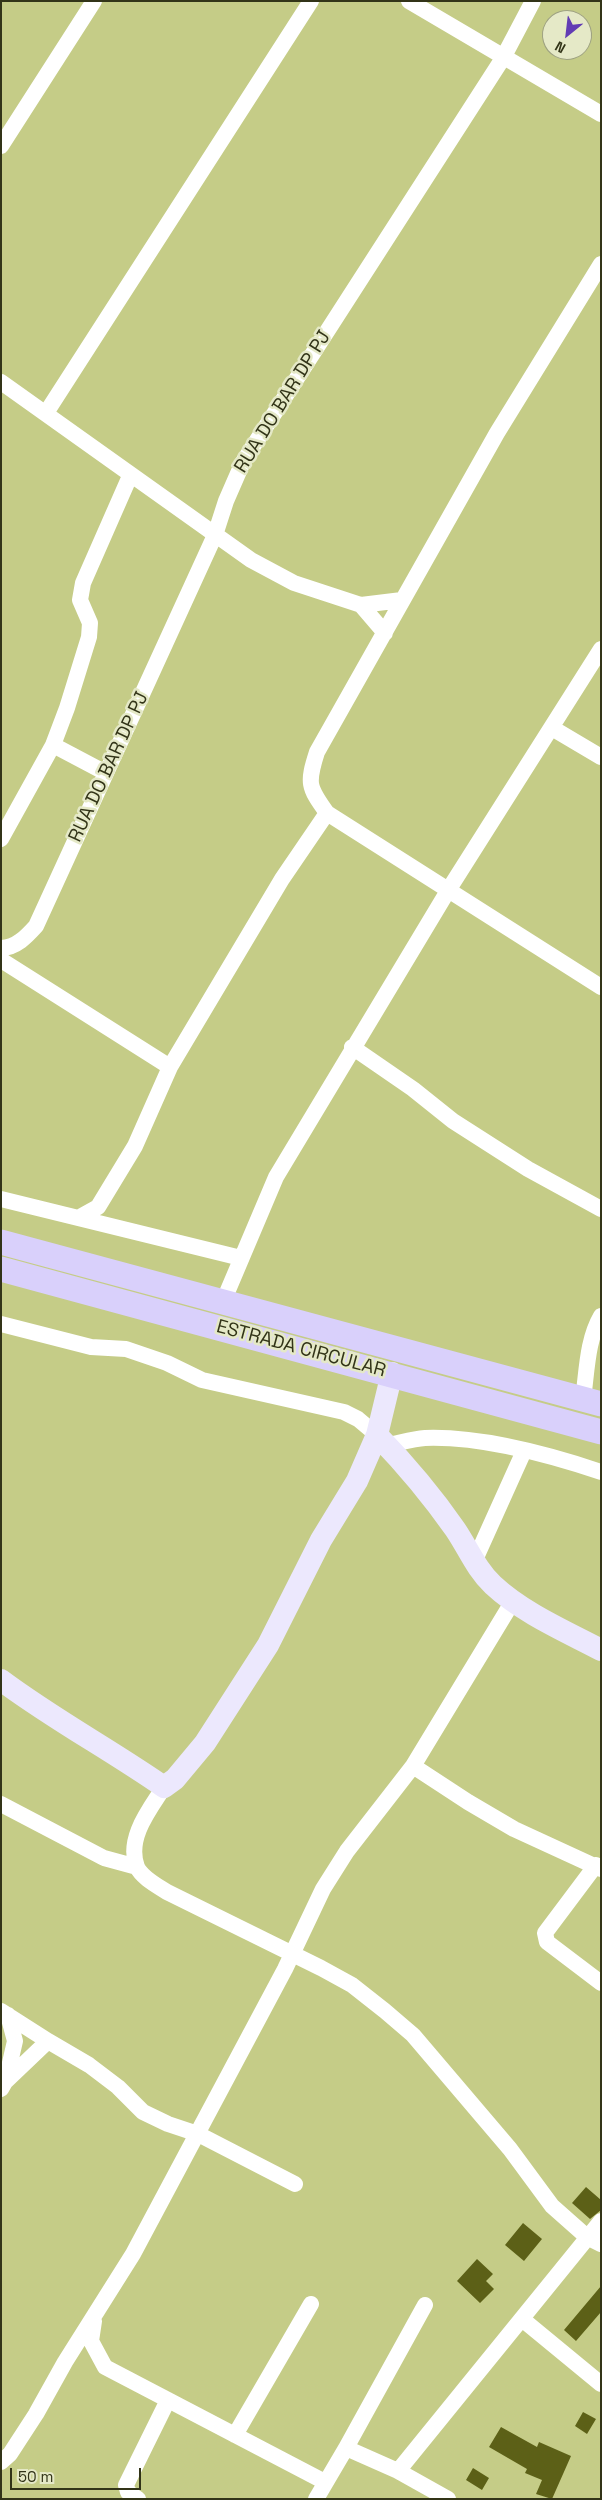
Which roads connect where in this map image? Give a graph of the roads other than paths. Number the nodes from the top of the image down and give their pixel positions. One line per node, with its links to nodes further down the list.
1 (94, 1): 7 (street)
2 (311, 1): 10 (street)
3 (409, 1): 5 (street)
4 (533, 1): 5 (street, RUA DO BAR DP PJ)
5 (503, 58): 6 (street); 12 (street, RUA DO BAR DP PJ)
6 (601, 114)
7 (1, 146)
8 (601, 264): 13 (street)
9 (1, 382): 10 (street)
10 (46, 413): 11 (street)
11 (130, 476): 12 (street); 18 (street)
12 (215, 536): 14 (street); 20 (street, RUA DO BAR DP PJ)
13 (402, 600): 14 (street); 15 (street)
14 (361, 605): 15 (street)
15 (385, 633): 21 (street)
16 (601, 649): 17 (street)
17 (552, 728): 19 (street); 23 (street)
18 (53, 745): 20 (street); 22 (street)
19 (601, 757)
20 (106, 773): 24 (street, RUA DO BAR DP PJ)
21 (327, 813): 23 (street); 28 (street)
22 (1, 839)
23 (449, 889): 26 (street); 27 (street)
24 (1, 948)
25 (1, 960): 28 (street)
26 (601, 987)
27 (352, 1048): 31 (street); 35 (street)
28 (170, 1067): 30 (street)
29 (1, 1199): 32 (street)
30 (98, 1207): 32 (street); 33 (street)
31 (601, 1209)
32 (80, 1217): 33 (street)
33 (107, 1225): 35 (street)
34 (1, 1242): 37 (main road, ESTRADA CIRCULAR)
35 (241, 1258): 37 (street)
36 (1, 1269): 41 (main road, ESTRADA CIRCULAR)
37 (223, 1302): 42 (main road, ESTRADA CIRCULAR)
38 (601, 1316): 40 (street)
39 (1, 1324): 44 (street)
40 (595, 1349): 42 (street)
41 (392, 1373): 43 (main road, ESTRADA CIRCULAR); 44 (street)
42 (592, 1401)
43 (601, 1432)
44 (382, 1440): 45 (street); 47 (street); 52 (street)
45 (524, 1450): 46 (street); 47 (street)
46 (601, 1472)
47 (474, 1562): 48 (street)
48 (513, 1600): 49 (street); 51 (street)
49 (601, 1650)
50 (1, 1680): 52 (street)
51 (413, 1766): 55 (street); 56 (street)
52 (164, 1787): 54 (street)
53 (1, 1804): 54 (street)
54 (138, 1867): 56 (street)
55 (598, 1867): 57 (street)
56 (292, 1953): 61 (street); 64 (street)
57 (601, 1983)
58 (5, 2013): 59 (street); 60 (street)
59 (48, 2041): 60 (street); 61 (street)
60 (3, 2085)
61 (198, 2134): 62 (street); 67 (street)
62 (294, 2184)
63 (601, 2221): 64 (street)
64 (594, 2240): 68 (street)
65 (311, 2304): 71 (street)
66 (425, 2305): 72 (street)
67 (95, 2316): 70 (street); 73 (street)
68 (522, 2319): 69 (street); 74 (street)
69 (601, 2384)
70 (168, 2400): 71 (street); 76 (street)
71 (235, 2436): 75 (street)
72 (346, 2448): 74 (street); 75 (street)
73 (1, 2462)
74 (398, 2471): 78 (street)
75 (325, 2482): 77 (street)
76 (138, 2499)
77 (316, 2499)
78 (448, 2499)

